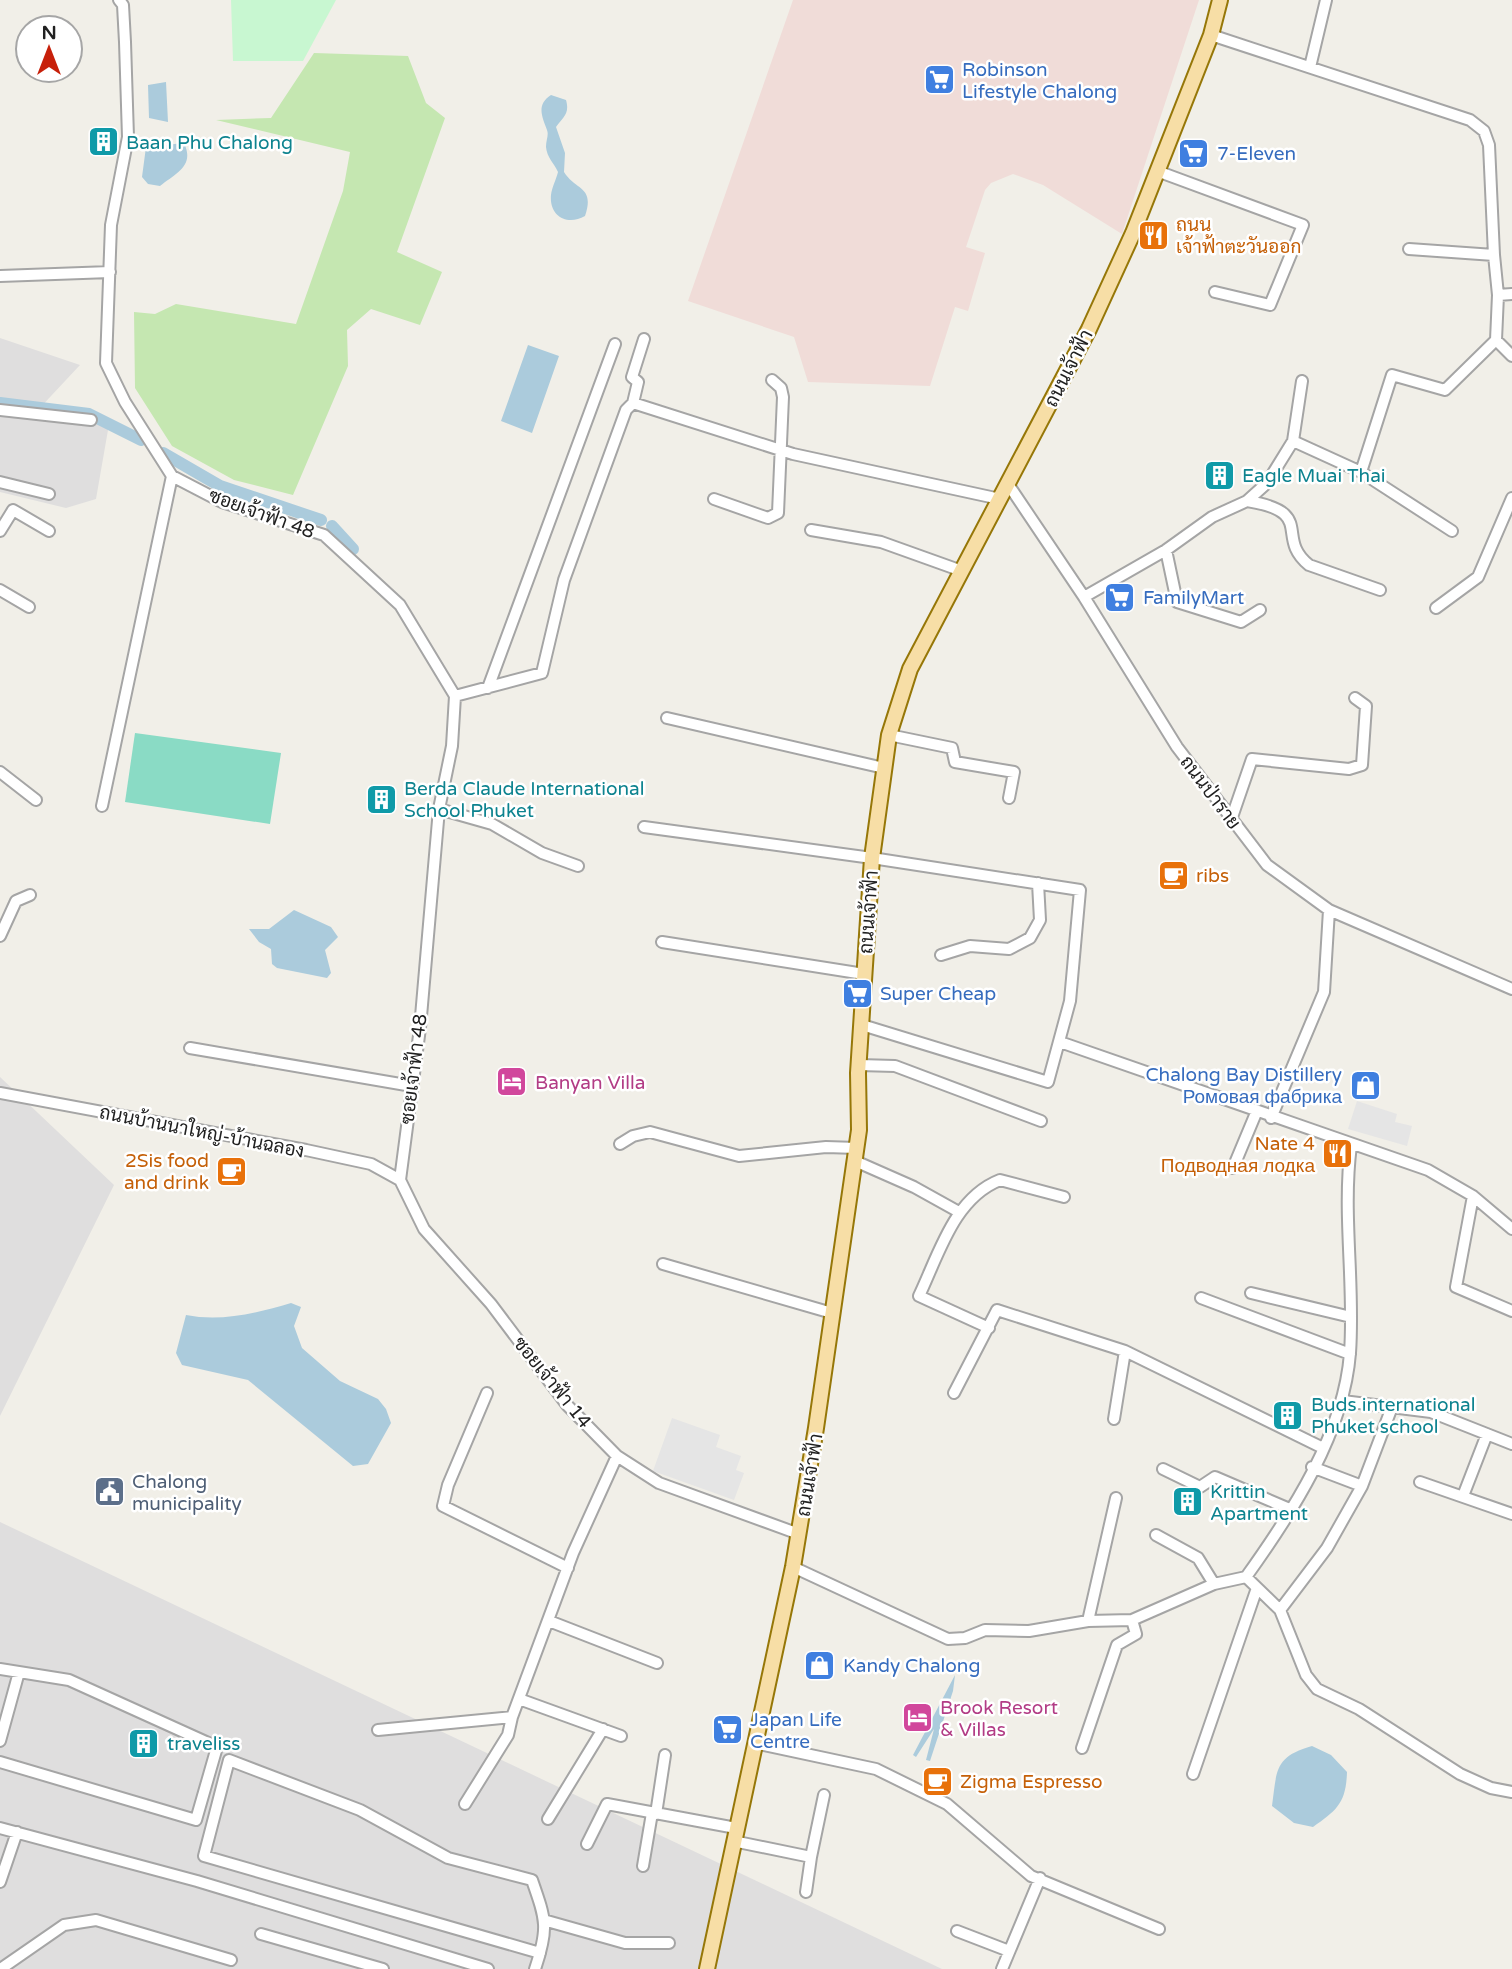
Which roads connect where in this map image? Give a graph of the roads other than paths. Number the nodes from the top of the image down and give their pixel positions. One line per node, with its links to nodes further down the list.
1 (119, 0): 9 (street)
2 (1220, 0): 4 (main road, ถนนเจ้าฟ้า)
3 (1326, 0): 5 (street)
4 (1211, 35): 5 (street); 6 (main road, ถนนเจ้าฟ้า)
5 (1310, 67): 8 (street)
6 (1157, 171): 11 (street); 28 (main road, ถนนเจ้าฟ้า)
7 (1409, 249): 8 (street)
8 (1494, 255): 13 (street)
9 (110, 272): 10 (street); 26 (street)
10 (0, 276)
11 (1215, 292)
12 (1512, 294): 13 (street)
13 (1498, 295): 15 (street)
14 (644, 339): 20 (street)
15 (1496, 340): 17 (street); 25 (street)
16 (615, 344): 46 (street)
17 (1512, 356)
18 (772, 380): 24 (street)
19 (1302, 381): 23 (street)
20 (633, 403): 24 (street); 46 (street)
21 (0, 410): 22 (street)
22 (91, 419)
23 (1293, 441): 25 (street); 33 (street)
24 (781, 451): 31 (street); 32 (street)
25 (1361, 472): 37 (street)
26 (172, 476): 47 (street, ซอยเจ้าฟ้า 48); 55 (street)
27 (0, 481): 29 (street)
28 (1008, 484): 32 (main road, ถนนเจ้าฟ้า); 42 (street, ถนนป่าราย)
29 (49, 494)
30 (1512, 498): 44 (street)
31 (715, 499)
32 (1000, 499): 39 (main road, ถนนเจ้าฟ้า)
33 (1247, 501): 38 (street); 41 (street)
34 (811, 530): 39 (street)
35 (0, 531): 36 (street)
36 (49, 531)
37 (1452, 531)
38 (1166, 550): 42 (street); 45 (street)
39 (962, 571): 50 (main road, ถนนเจ้าฟ้า)
40 (0, 590): 43 (street)
41 (1380, 590)
42 (1084, 597): 57 (street, ถนนป่าราย)
43 (29, 607)
44 (1436, 608)
45 (1260, 610)
46 (488, 688): 47 (street)
47 (456, 696): 56 (street, ซอยเจ้าฟ้า 48)
48 (1355, 698): 57 (street)
49 (667, 718): 51 (street)
50 (889, 735): 51 (main road, ถนนเจ้าฟ้า); 53 (street)
51 (884, 768): 59 (main road, ถนนเจ้าฟ้า)
52 (0, 772): 54 (street)
53 (1009, 798)
54 (36, 800)
55 (102, 806)
56 (439, 809): 60 (street); 73 (street, ซอยเจ้าฟ้า 48)
57 (1231, 820): 63 (street, ถนนป่าราย)
58 (644, 827): 59 (street)
59 (872, 858): 61 (street); 67 (main road, ถนนเจ้าฟ้า)
60 (578, 866)
61 (1038, 883): 66 (street); 70 (street)
62 (30, 895): 64 (street)
63 (1329, 910): 68 (street, ถนนป่าราย); 76 (street)
64 (0, 936)
65 (662, 942): 67 (street)
66 (941, 955)
67 (864, 974): 69 (main road, ถนนเจ้าฟ้า)
68 (1512, 989)
69 (862, 1025): 70 (street); 72 (main road, ถนนเจ้าฟ้า)
70 (1060, 1042): 75 (street)
71 (190, 1048): 73 (street)
72 (859, 1065): 77 (street); 80 (main road, ถนนเจ้าฟ้า)
73 (412, 1086): 82 (street, ซอยเจ้าฟ้า 48)
74 (0, 1093): 82 (street, ถนนบ้านนาใหญ่-บ้านฉลอง)
75 (1256, 1113): 76 (street); 81 (street)
76 (1272, 1118): 79 (street)
77 (1041, 1121)
78 (620, 1144): 80 (street)
79 (1351, 1145): 83 (street); 92 (street)
80 (856, 1154): 85 (street); 91 (main road, ถนนเจ้าฟ้า)
81 (1233, 1168)
82 (400, 1180): 104 (street, ซอยเจ้าฟ้า 14)
83 (1473, 1196): 86 (street); 90 (street)
84 (1064, 1197): 85 (street)
85 (959, 1212): 93 (street)
86 (1512, 1229)
87 (663, 1264): 91 (street)
88 (1251, 1293): 92 (street)
89 (1201, 1298): 95 (street)
90 (1512, 1311)
91 (832, 1313): 113 (main road, ถนนเจ้าฟ้า)
92 (1351, 1317): 95 (street)
93 (989, 1328): 94 (street); 97 (street)
94 (1125, 1351): 100 (street); 103 (street)
95 (1350, 1354): 98 (street)
96 (487, 1393): 116 (street)
97 (954, 1393)
98 (1343, 1401): 99 (street); 103 (street)
99 (1392, 1407): 101 (street); 108 (street)
100 (1114, 1419)
101 (1487, 1434): 102 (street); 109 (street)
102 (1512, 1444)
103 (1323, 1448): 105 (street)
104 (617, 1456): 113 (street, ซอยเจ้าฟ้า 14); 116 (street)
105 (1312, 1467): 108 (street); 111 (street)
106 (1164, 1469): 111 (street)
107 (1420, 1482): 109 (street)
108 (1362, 1486): 120 (street)
109 (1463, 1496): 112 (street)
110 (1116, 1498): 123 (street)
111 (1292, 1510): 117 (street)
112 (1512, 1514)
113 (799, 1534): 115 (main road, ถนนเจ้าฟ้า)
114 (1156, 1535): 118 (street)
115 (793, 1567): 123 (street); 133 (main road, ถนนเจ้าฟ้า)
116 (568, 1568): 122 (street)
117 (1246, 1577): 118 (street); 119 (street)
118 (1214, 1584): 121 (street)
119 (1257, 1588): 120 (street); 137 (street)
120 (1280, 1610): 138 (street)
121 (1132, 1620): 123 (street); 134 (street)
122 (549, 1621): 124 (street); 127 (street)
123 (1088, 1621)
124 (657, 1663)
125 (0, 1669): 126 (street)
126 (19, 1672): 132 (street); 136 (street)
127 (519, 1699): 128 (street); 129 (street)
128 (512, 1717): 130 (street); 140 (street)
129 (603, 1729): 131 (street); 142 (street)
130 (378, 1730)
131 (621, 1736)
132 (0, 1741)
133 (754, 1743): 145 (main road, ถนนเจ้าฟ้า); 149 (street)
134 (1082, 1748)
135 (665, 1755): 141 (street)
136 (0, 1762)
137 (1193, 1774)
138 (1512, 1792)
139 (824, 1795): 147 (street)
140 (465, 1804)
141 (654, 1813): 145 (street); 146 (street); 148 (street)
142 (548, 1819)
143 (0, 1828): 144 (street)
144 (17, 1832): 150 (street); 162 (street)
145 (735, 1835): 147 (street); 164 (main road, ถนนเจ้าฟ้า)
146 (586, 1844)
147 (811, 1857): 151 (street)
148 (643, 1866)
149 (1040, 1878): 153 (street); 157 (street)
150 (0, 1882)
151 (806, 1892)
152 (547, 1921): 156 (street); 158 (street); 158 (street)
153 (1159, 1929)
154 (957, 1931): 157 (street)
155 (261, 1934): 161 (street)
156 (669, 1944)
157 (1009, 1951): 165 (street)
158 (540, 1953): 163 (street)
159 (231, 1960): 160 (street)
160 (1, 1968)
161 (383, 1969)
162 (488, 1969)
163 (535, 1969)
164 (707, 1969)
165 (1002, 1969)

